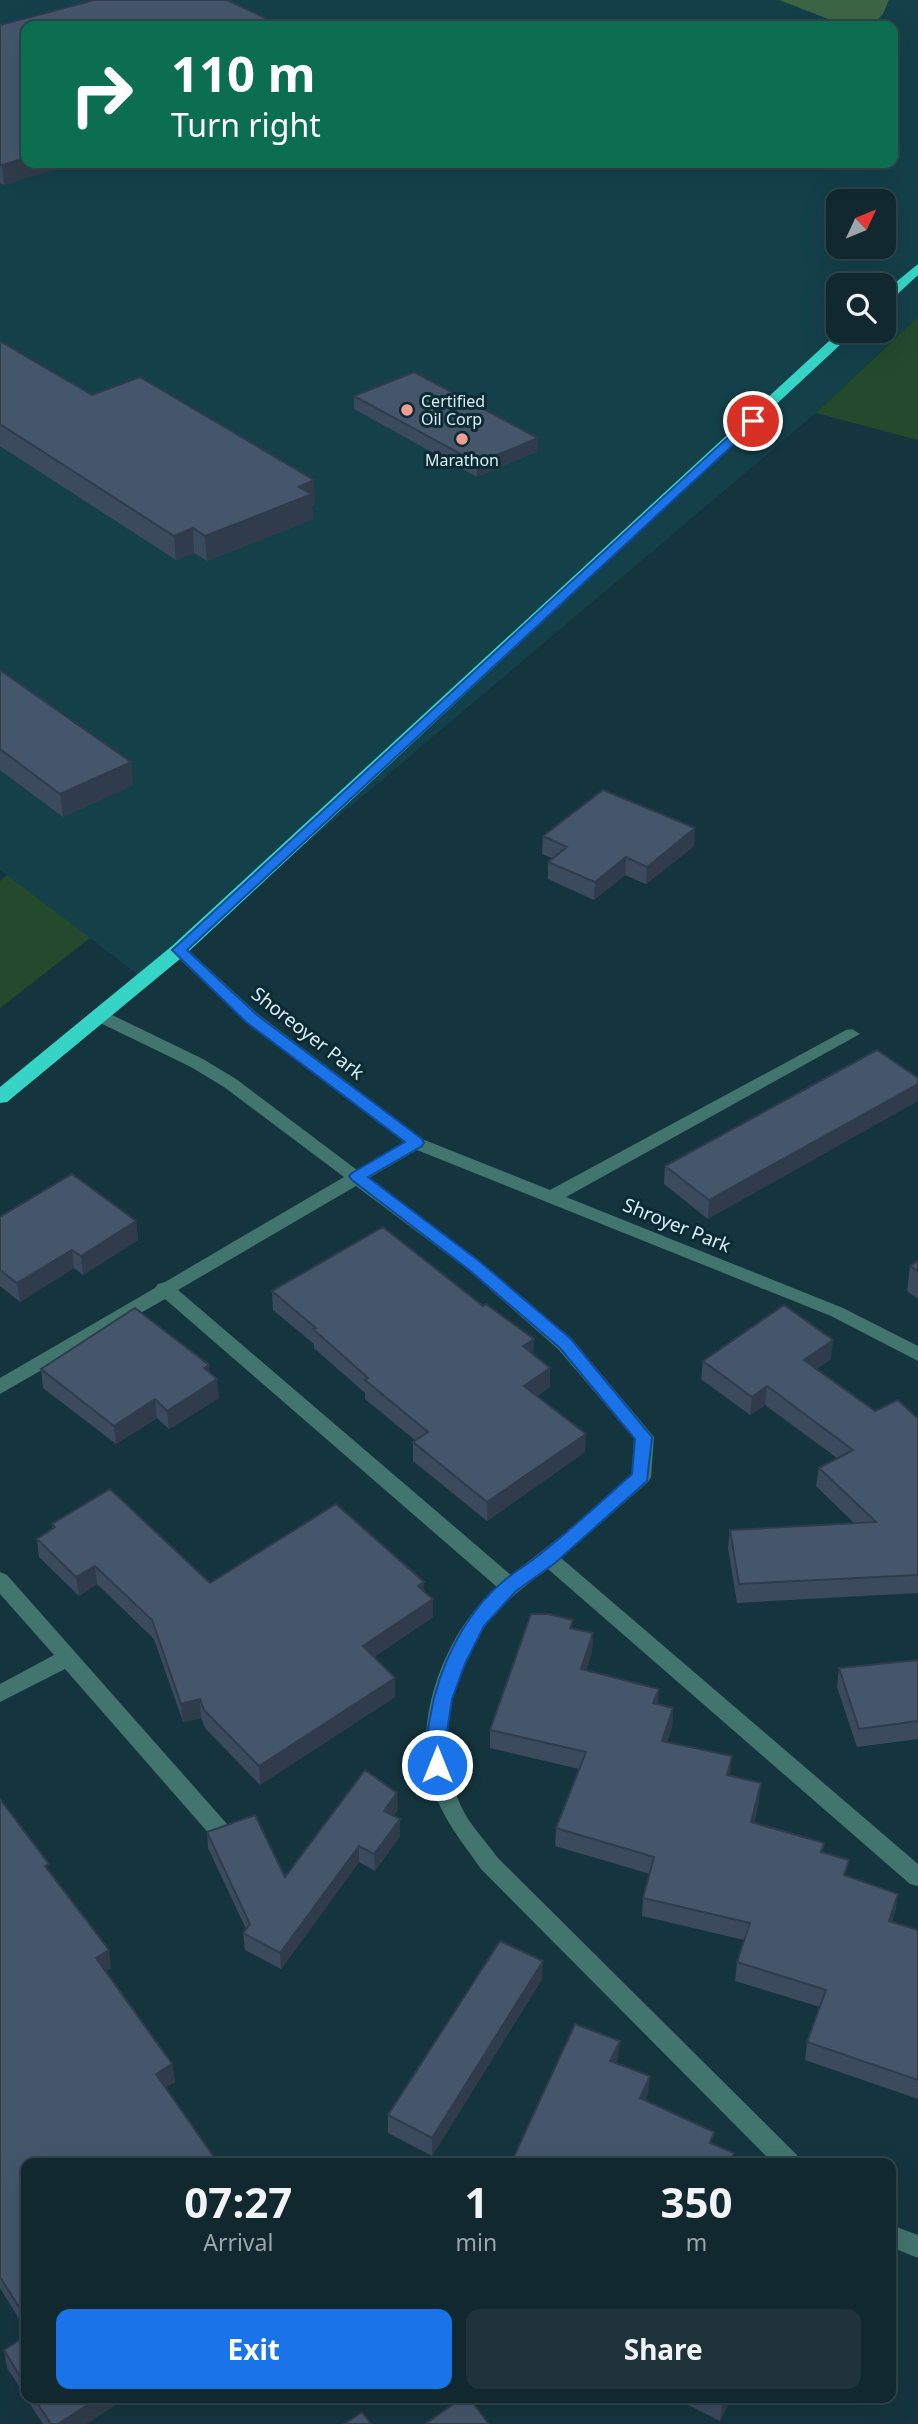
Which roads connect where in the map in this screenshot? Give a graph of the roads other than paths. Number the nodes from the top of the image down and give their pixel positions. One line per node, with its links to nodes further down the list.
1 (918, 268): 2 (highway)
2 (896, 288)
3 (835, 343): 4 (highway)
4 (179, 950): 5 (highway); 8 (street, Shoreoyer Park)
5 (100, 1016): 7 (highway); 9 (street)
6 (852, 1034): 10 (street)
7 (0, 1097)
8 (416, 1143): 9 (street); 10 (street, Shroyer Park)
9 (357, 1176): 11 (street); 14 (street)
10 (552, 1197): 12 (street, Shroyer Park)
11 (164, 1289): 13 (street); 16 (street)
12 (918, 1354)
13 (0, 1387)
14 (548, 1558): 16 (street); 20 (street)
15 (0, 1580): 17 (street)
16 (510, 1586): 21 (street)
17 (67, 1658): 18 (street); 19 (street)
18 (0, 1694)
19 (219, 1830)
20 (918, 1877)
21 (784, 2158)
22 (896, 2238): 23 (street)
23 (918, 2247)

